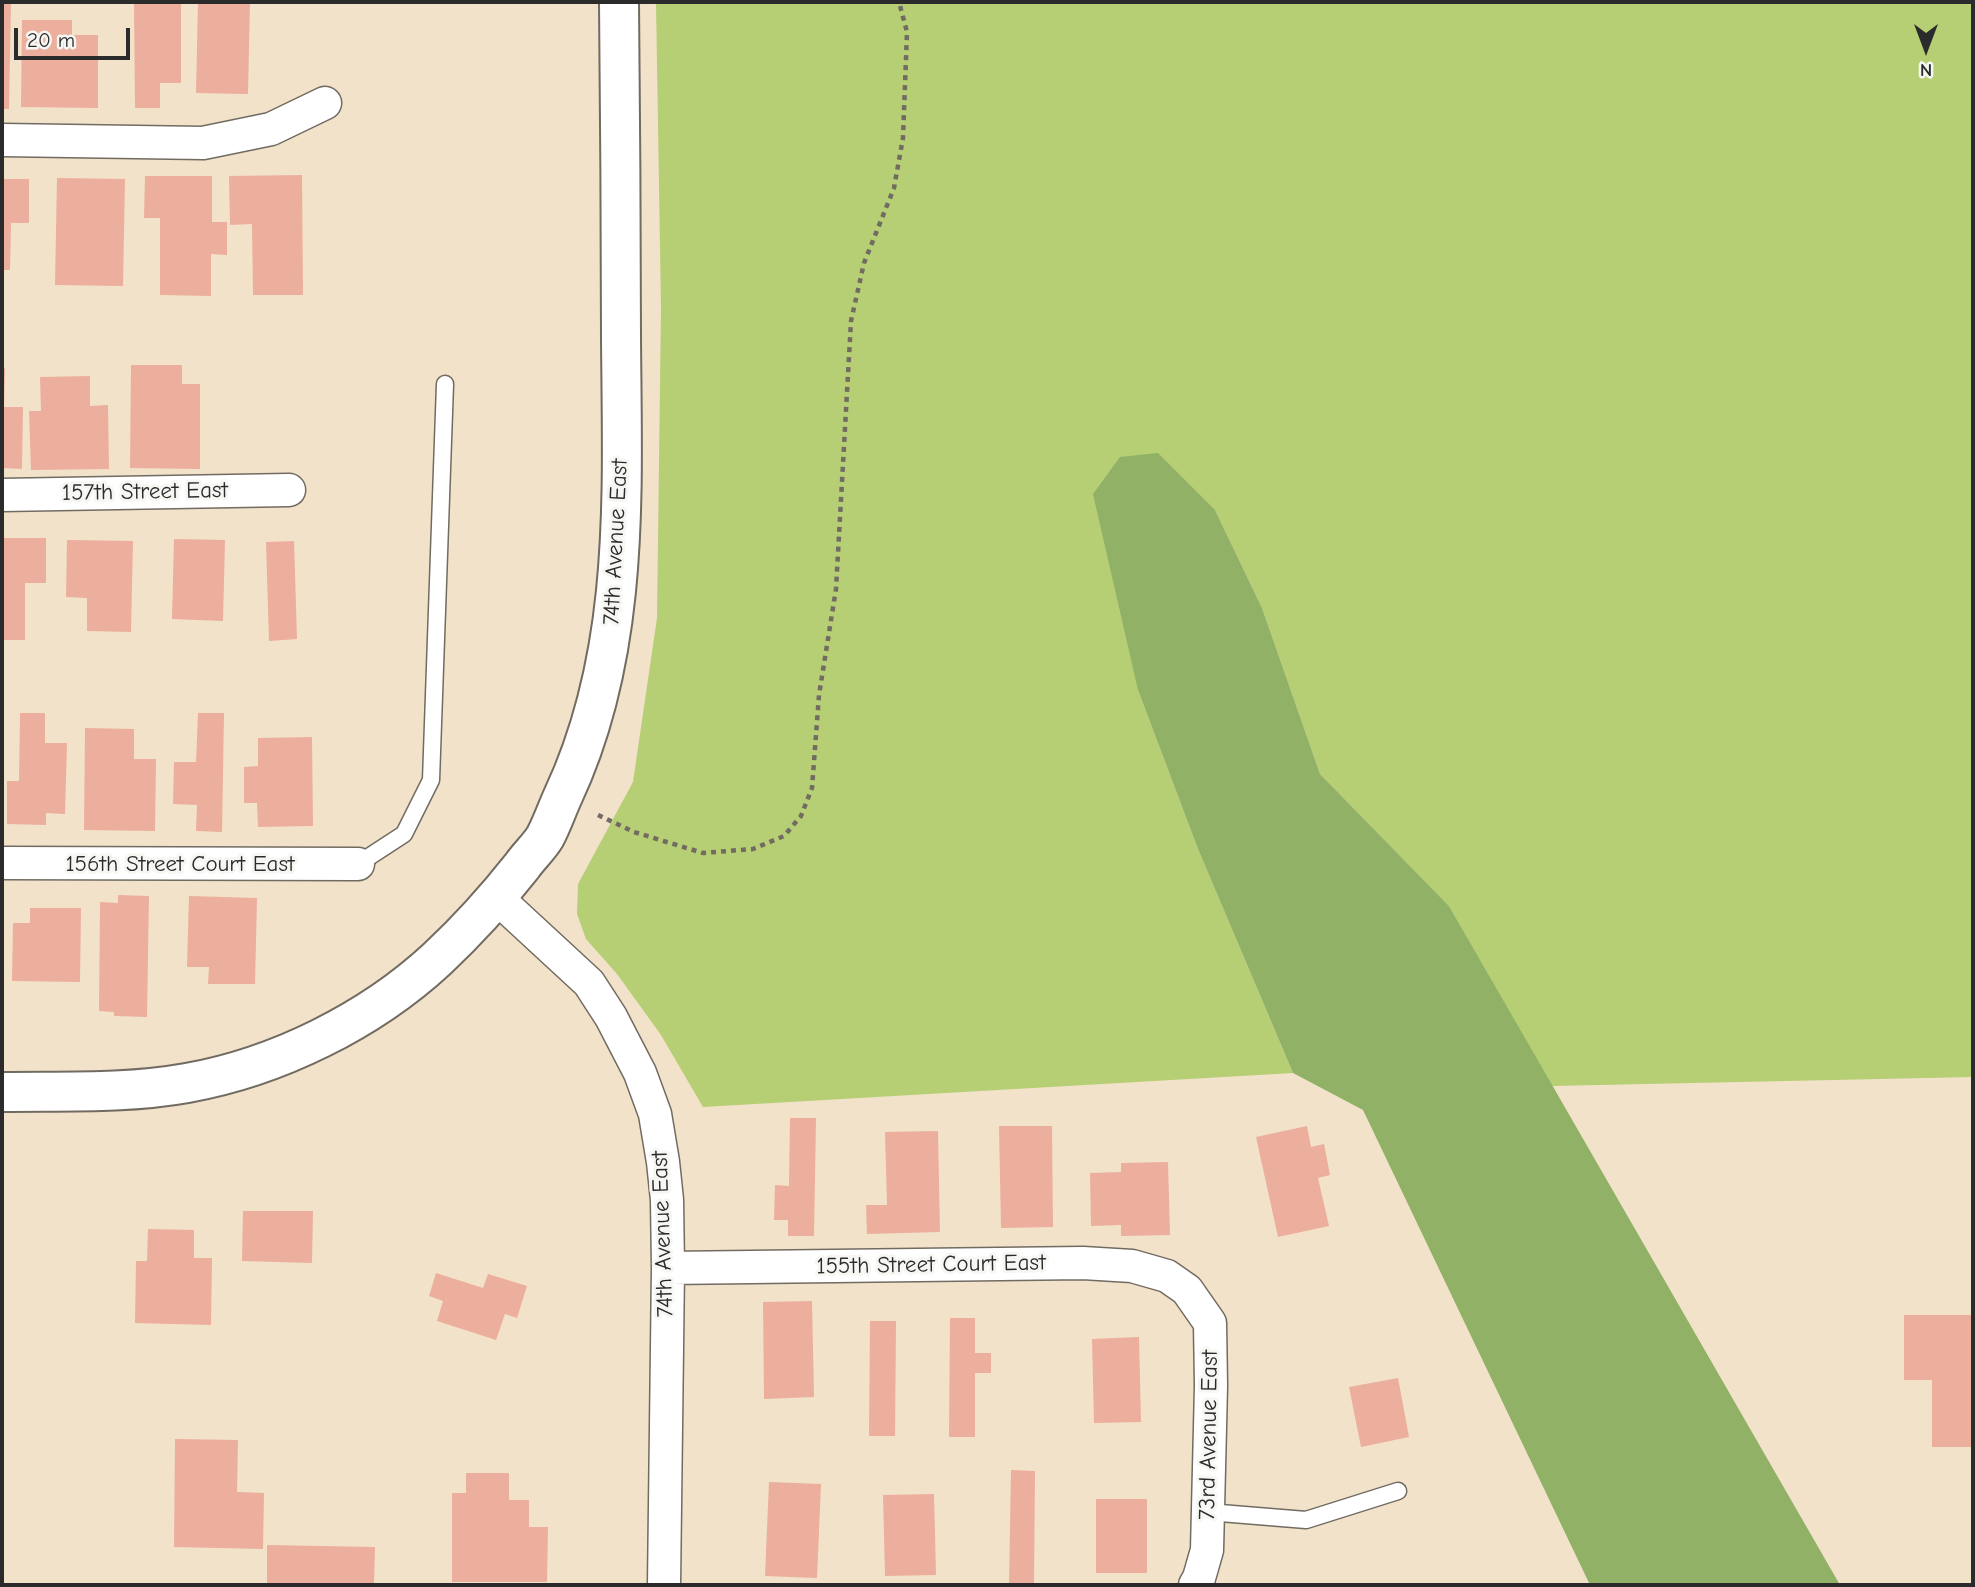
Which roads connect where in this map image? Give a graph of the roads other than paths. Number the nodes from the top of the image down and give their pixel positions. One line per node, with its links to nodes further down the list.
1 (619, 2): 9 (street, 74th Avenue East)
2 (325, 103): 3 (street)
3 (2, 140)
4 (445, 384): 8 (lane)
5 (289, 490): 6 (street, 157th Street East)
6 (2, 495)
7 (2, 863): 8 (street, 156th Street Court East)
8 (358, 864)
9 (497, 898): 10 (street); 11 (street, 74th Avenue East)
10 (2, 1092)
11 (668, 1268): 12 (street, 155th Street Court East); 15 (street, 74th Avenue East)
12 (1187, 1290): 14 (street, 73rd Avenue East)
13 (1398, 1491): 14 (lane)
14 (1208, 1512): 16 (street, 73rd Avenue East)
15 (664, 1585)
16 (1195, 1585)

